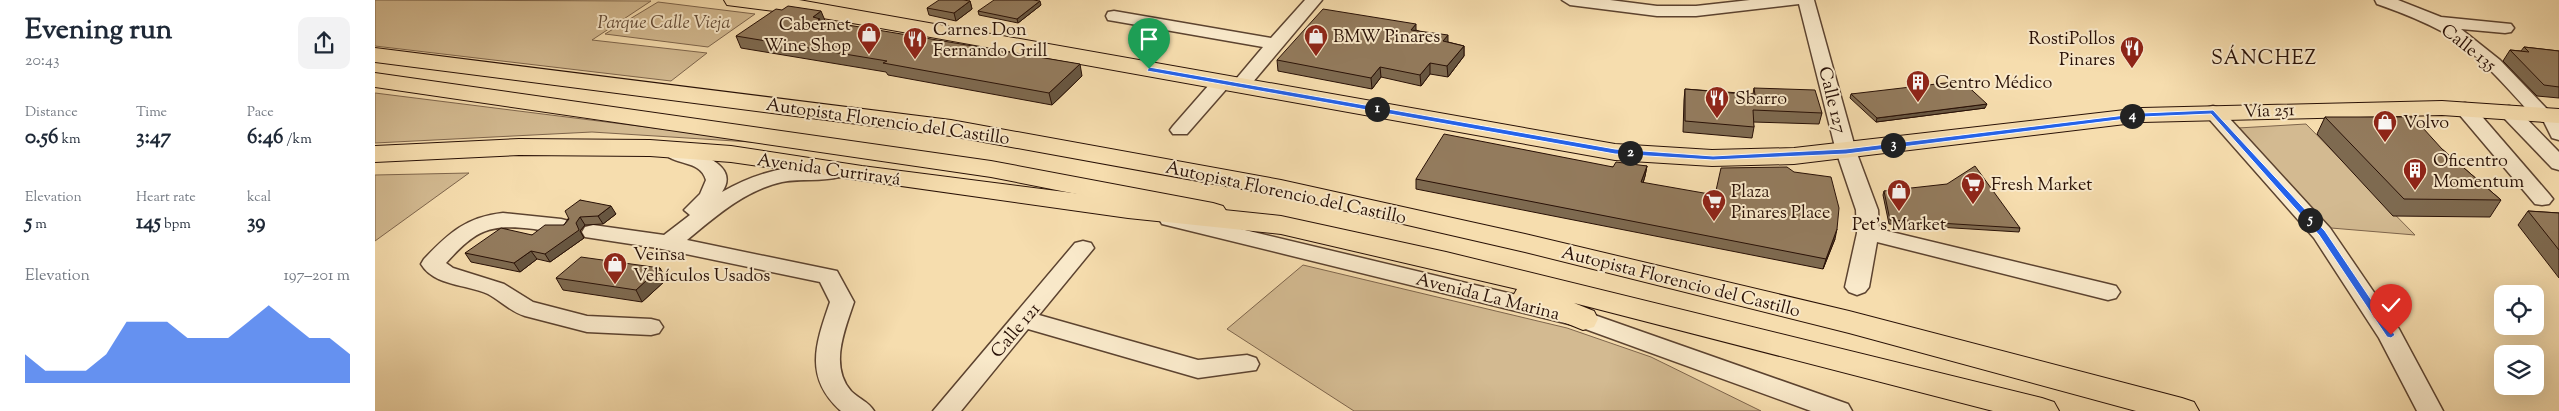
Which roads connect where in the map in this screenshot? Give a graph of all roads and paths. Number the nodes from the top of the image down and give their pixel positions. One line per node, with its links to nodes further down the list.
1 (735, 0): 7 (main road, Vía 251)
2 (1314, 0): 11 (street)
3 (1570, 0): 4 (street)
4 (1796, 0)
5 (1806, 0): 21 (street, Calle 127)
6 (2383, 0): 9 (street, Calle 135)
7 (804, 3): 14 (main road, Vía 251)
8 (1114, 16): 11 (street)
9 (2438, 22): 10 (street); 18 (street, Calle 135)
10 (2505, 28)
11 (1275, 44): 14 (street)
12 (375, 55): 44 (main road, Autopista Florencio del Castillo)
13 (375, 80): 27 (main road, Autopista Florencio del Castillo)
14 (1231, 84): 19 (street); 21 (main road, Vía 251)
15 (2465, 109): 16 (main road, Vía 251); 17 (main road, Vía 251); 25 (street)
16 (2213, 112): 21 (main road, Vía 251); 45 (street)
17 (2509, 112): 18 (main road, Vía 251); 23 (street)
18 (2552, 120)
19 (1181, 130)
20 (651, 148): 22 (main road, Avenida Curriravá); 24 (main road, Avenida Curriravá); 31 (street)
21 (1846, 152): 30 (street, Calle 127)
22 (375, 154)
23 (2559, 164)
24 (862, 174): 26 (main road, Avenida Curriravá); 31 (street)
25 (2542, 199)
26 (1128, 208): 27 (main road, Avenida Curriravá); 37 (street, Avenida La Marina)
27 (1281, 225): 33 (main road, Autopista Florencio del Castillo)
28 (561, 226): 38 (street)
29 (593, 232): 31 (street)
30 (1868, 233): 34 (street, Calle 127); 35 (street)
31 (663, 242): 41 (street)
32 (1083, 248): 36 (street, Calle 121)
33 (1446, 261): 37 (main road); 43 (main road, Autopista Florencio del Castillo)
34 (1857, 287)
35 (2108, 292)
36 (1023, 319): 39 (street); 42 (street, Calle 121)
37 (1583, 319): 40 (street, Avenida La Marina)
38 (651, 326)
39 (1247, 364)
40 (1835, 410)
41 (861, 411)
42 (946, 411)
43 (2042, 411)
44 (2182, 411)
45 (2430, 411)

